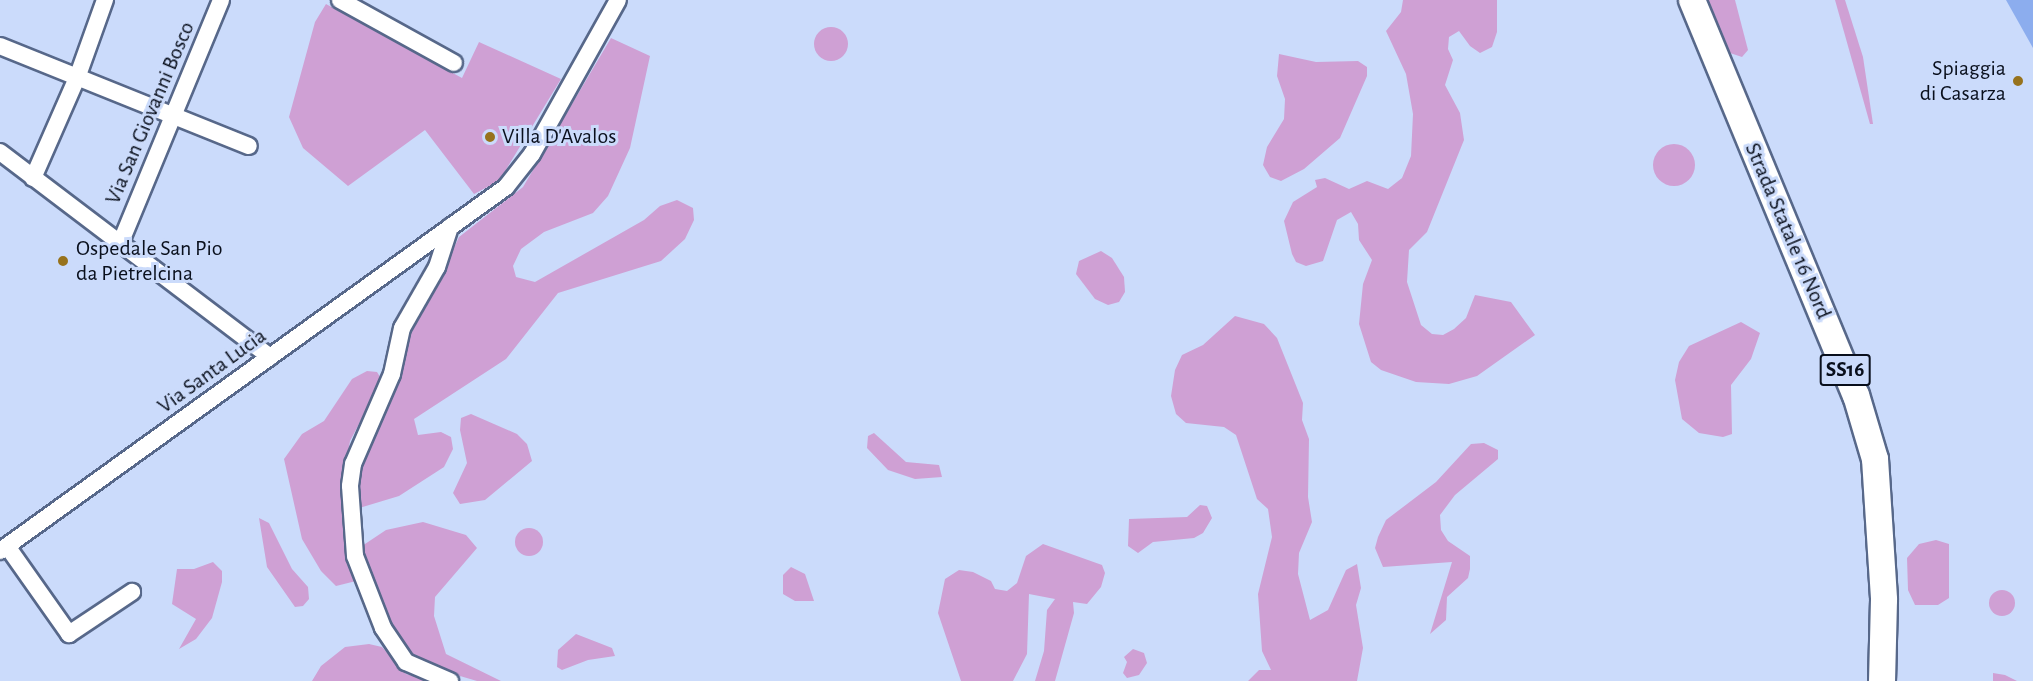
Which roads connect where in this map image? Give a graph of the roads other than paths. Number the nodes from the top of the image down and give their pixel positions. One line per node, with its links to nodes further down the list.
1 (105, 0): 8 (street)
2 (221, 0): 9 (street, Via San Giovanni Bosco)
3 (340, 0): 7 (street)
4 (618, 0): 13 (street, Via Santa Lucia)
5 (1692, 0): 19 (main road, Strada Statale 16 Nord / SS16)
6 (0, 46): 8 (street)
7 (454, 63)
8 (77, 78): 9 (street); 12 (street)
9 (174, 118): 10 (street); 14 (street, Via San Giovanni Bosco)
10 (249, 146)
11 (0, 152): 12 (street)
12 (33, 178): 14 (street)
13 (450, 227): 15 (street, Via Santa Lucia); 18 (street)
14 (120, 244): 15 (street)
15 (270, 357): 16 (street, Via Santa Lucia)
16 (3, 549): 17 (street)
17 (132, 592)
18 (450, 681)
19 (1882, 681)

